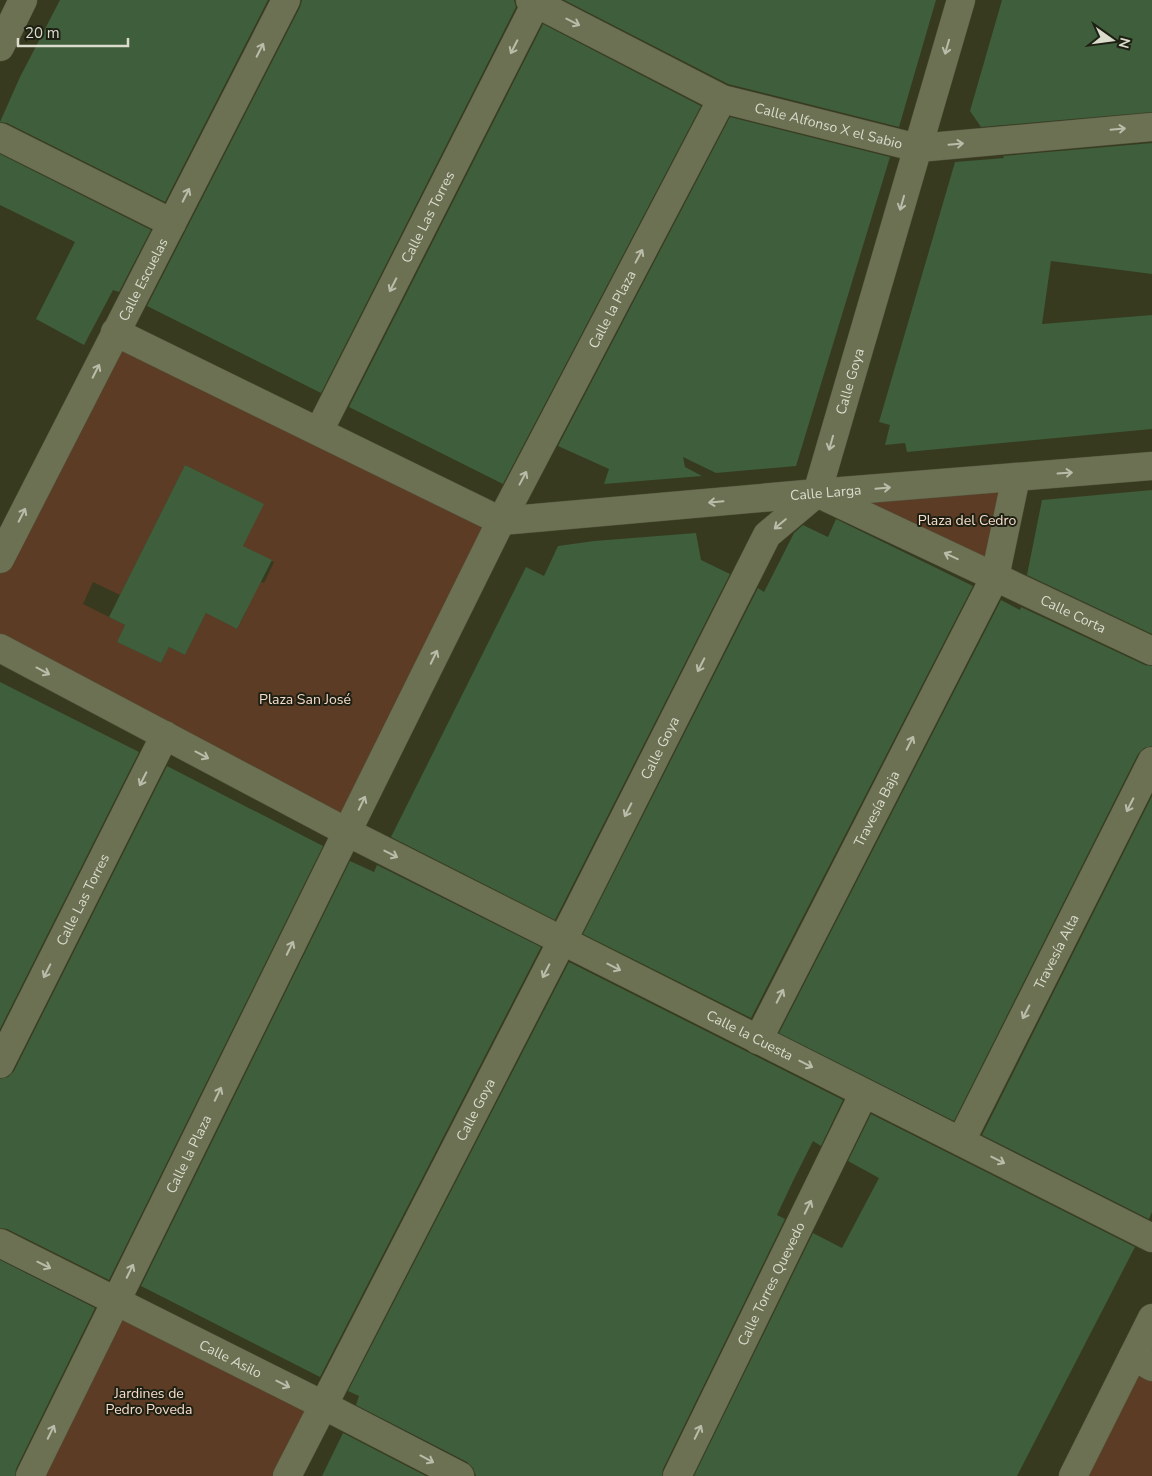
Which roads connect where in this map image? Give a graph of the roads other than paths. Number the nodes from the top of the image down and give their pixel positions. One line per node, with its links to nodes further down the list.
1 (24, 0): 5 (street)
2 (286, 0): 10 (street, Calle Escuelas, one-way to 2)
3 (961, 0): 9 (street, Calle Goya, one-way to 9)
4 (533, 2): 6 (street, Calle Alfonso X el Sabio, one-way to 6); 12 (street, Calle Las Torres, one-way to 12)
5 (0, 47)
6 (722, 98): 9 (street, Calle Alfonso X el Sabio); 16 (street, Calle la Plaza, one-way to 6)
7 (1152, 127): 9 (street, Calle Alfonso X el Sabio, one-way to 7)
8 (0, 137): 10 (street)
9 (918, 148): 15 (street, Calle Goya, one-way to 15)
10 (172, 223): 11 (street, Calle Escuelas)
11 (116, 332): 12 (street); 17 (street, Calle Escuelas, one-way to 11)
12 (319, 431): 16 (street)
13 (1152, 466): 14 (street, Calle Larga, one-way to 13)
14 (1016, 477): 15 (street, Calle Larga, one-way to 14); 18 (street)
15 (817, 493): 16 (street, Calle Larga, one-way to 16); 18 (street, one-way to 15); 24 (street, Calle Goya, one-way to 24)
16 (501, 521): 23 (street, one-way to 16)
17 (0, 559)
18 (995, 577): 20 (street, Calle Corta); 25 (street, Travesía Baja, one-way to 18)
19 (0, 648): 21 (street, one-way to 21)
20 (1152, 651)
21 (165, 735): 23 (street, one-way to 23); 26 (street, Calle Las Torres, one-way to 26)
22 (1152, 761): 28 (street, Travesía Alta, one-way to 28)
23 (347, 832): 24 (street, Calle la Cuesta, one-way to 24); 31 (street, Calle la Plaza, one-way to 23)
24 (562, 941): 25 (street, Calle la Cuesta, one-way to 25); 34 (street, Calle Goya, one-way to 34)
25 (758, 1040): 27 (street, Calle la Cuesta, one-way to 27)
26 (0, 1064)
27 (864, 1093): 28 (street, Calle la Cuesta); 39 (street, Calle Torres Quevedo, one-way to 27)
28 (961, 1141): 29 (street, Calle la Cuesta, one-way to 29)
29 (1152, 1238)
30 (0, 1243): 31 (street, Calle Asilo, one-way to 31)
31 (116, 1301): 34 (street, Calle Asilo, one-way to 34); 36 (street, Calle la Plaza, one-way to 31)
32 (1152, 1318): 33 (street)
33 (1142, 1361): 35 (street)
34 (324, 1405): 37 (street, Calle Goya); 38 (street, Calle Asilo, one-way to 38)
35 (1076, 1475)
36 (30, 1476)
37 (287, 1476)
38 (460, 1476)
39 (677, 1476)

